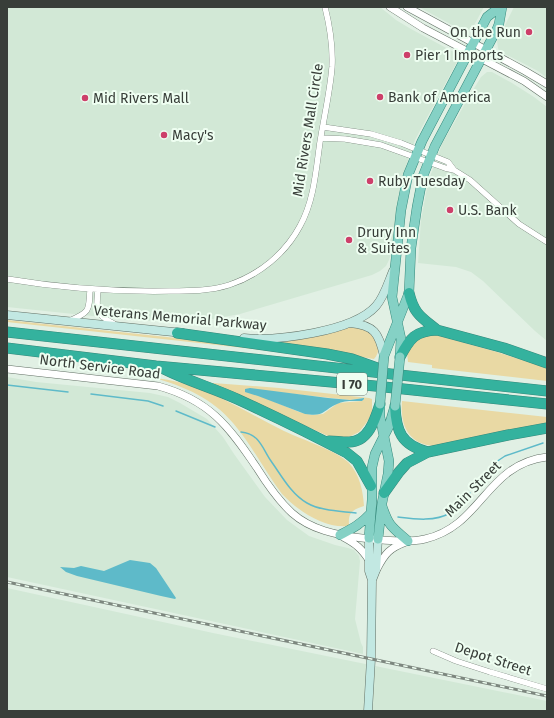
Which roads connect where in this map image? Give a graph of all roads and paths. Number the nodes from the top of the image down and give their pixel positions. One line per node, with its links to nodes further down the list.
1 (325, 7): 11 (street, Mid Rivers Mall Circle)
2 (390, 7): 7 (street)
3 (407, 7): 5 (street)
4 (501, 7): 5 (main road); 6 (main road)
5 (474, 43): 6 (street); 7 (main road)
6 (486, 50): 8 (main road); 9 (street)
7 (469, 52): 8 (street); 13 (main road)
8 (482, 59): 10 (street); 14 (main road)
9 (547, 84)
10 (547, 97)
11 (322, 127): 12 (street, Mid Rivers Mall Circle); 13 (street)
12 (321, 138): 13 (street); 19 (street, Mid Rivers Mall Circle)
13 (416, 154): 14 (street); 14 (street); 16 (main road)
14 (430, 159): 15 (street); 20 (main road)
15 (547, 242)
16 (395, 266): 23 (main road); 24 (main road, Veterans Memorial Parkway)
17 (7, 279): 18 (street, Mid Rivers Mall Circle)
18 (90, 289): 19 (street, Mid Rivers Mall Circle); 22 (street)
19 (98, 290): 25 (street)
20 (409, 293): 23 (main road); 26 (highway)
21 (7, 314): 22 (main road, Veterans Memorial Parkway)
22 (68, 321): 25 (main road, Veterans Memorial Parkway)
23 (397, 322): 30 (main road); 31 (main road)
24 (349, 323): 28 (main road, Veterans Memorial Parkway); 30 (main road, Veterans Memorial Parkway)
25 (117, 326): 28 (main road, Veterans Memorial Parkway)
26 (437, 330): 31 (highway); 32 (highway)
27 (7, 332): 35 (highway, I 70)
28 (177, 333): 35 (highway)
29 (7, 348): 33 (highway, I 70)
30 (384, 356): 37 (main road, bridge)
31 (400, 357): 39 (main road, bridge)
32 (547, 363)
33 (156, 366): 38 (highway, I 70); 42 (highway)
34 (7, 369): 49 (street, North Service Road)
35 (395, 375): 36 (highway, I 70)
36 (547, 391)
37 (380, 404): 41 (main road); 42 (highway)
38 (547, 404)
39 (395, 406): 41 (main road); 43 (highway)
40 (547, 428): 43 (highway)
41 (384, 436): 45 (main road); 46 (main road)
42 (323, 440): 45 (highway)
43 (428, 452): 46 (highway)
44 (547, 457): 51 (street, Main Street)
45 (371, 486): 48 (main road)
46 (384, 493): 47 (main road)
47 (382, 503): 50 (main road); 51 (main road)
48 (371, 513): 49 (main road); 50 (main road)
49 (340, 535): 50 (street, North Service Road); 52 (street)
50 (373, 539): 51 (street, Main Street); 52 (main road); 53 (main road)
51 (408, 541): 53 (street)
52 (368, 560): 54 (main road)
53 (376, 570): 54 (main road)
54 (372, 580): 57 (main road)
55 (433, 651): 56 (street, Depot Street)
56 (547, 689)
57 (368, 711)

